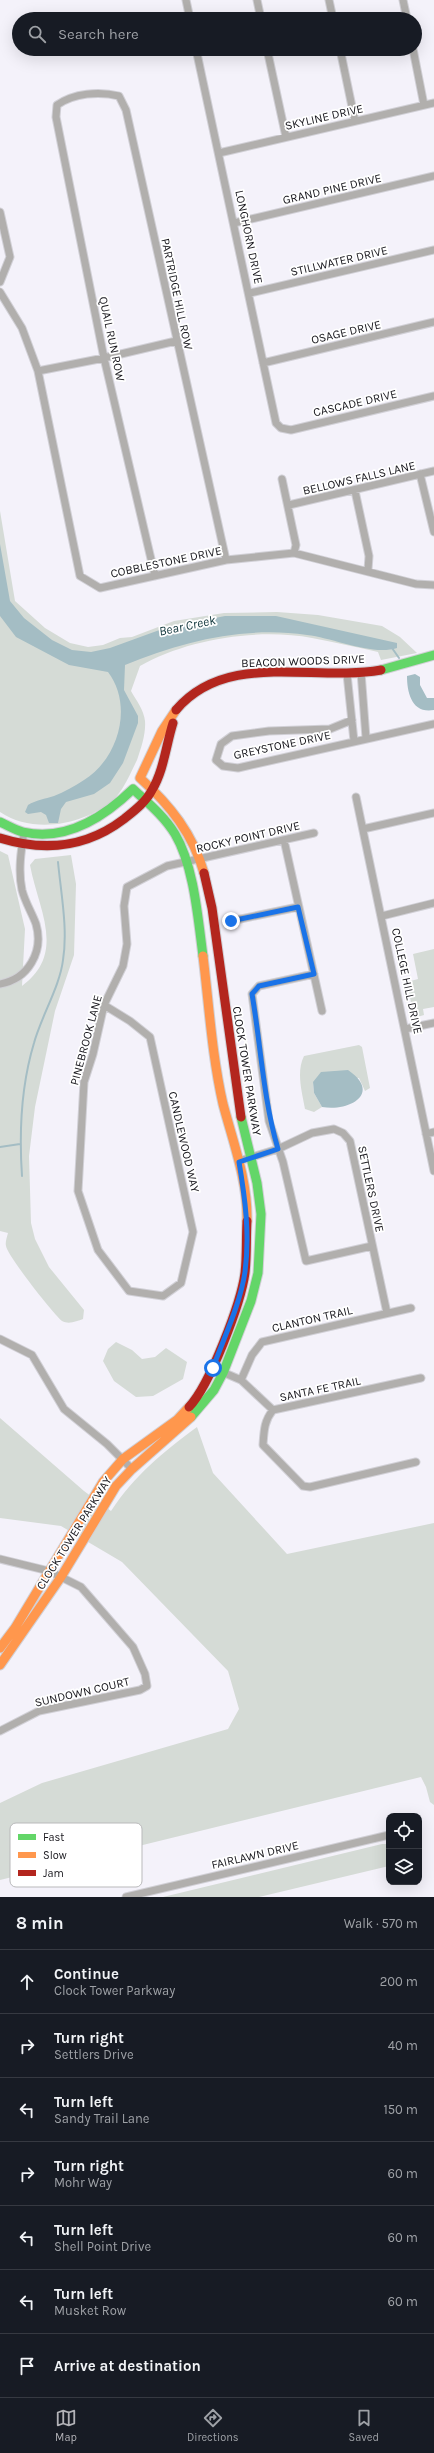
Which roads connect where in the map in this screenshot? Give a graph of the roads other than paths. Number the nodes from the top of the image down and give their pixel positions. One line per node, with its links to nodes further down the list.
1 (186, 0): 5 (street)
2 (257, 0): 6 (street)
3 (329, 0): 7 (street)
4 (403, 0): 8 (street)
5 (189, 12)
6 (260, 12)
7 (332, 12)
8 (406, 12)
9 (198, 56): 18 (street, LONGHORN DRIVE)
10 (269, 56): 17 (street)
11 (341, 56): 16 (street)
12 (414, 56): 15 (street)
13 (434, 103): 15 (street, SKYLINE DRIVE)
14 (57, 105): 27 (street, PARTRIDGE HILL ROW); 28 (street, QUAIL RUN ROW)
15 (424, 105): 16 (street, SKYLINE DRIVE)
16 (355, 121): 17 (street, SKYLINE DRIVE)
17 (286, 137): 18 (street, SKYLINE DRIVE)
18 (219, 153): 21 (street, LONGHORN DRIVE)
19 (434, 176): 21 (street, GRAND PINE DRIVE)
20 (0, 212): 23 (street)
21 (234, 223): 25 (street, LONGHORN DRIVE)
22 (434, 250): 25 (street, STILLWATER DRIVE)
23 (0, 282)
24 (0, 292): 30 (street, COBBLESTONE DRIVE)
25 (250, 293): 29 (street, LONGHORN DRIVE)
26 (434, 322): 29 (street, OSAGE DRIVE)
27 (176, 341): 28 (street); 40 (street, PARTRIDGE HILL ROW)
28 (104, 358): 30 (street); 42 (street, QUAIL RUN ROW)
29 (263, 363): 32 (street, LONGHORN DRIVE)
30 (38, 371): 42 (street, COBBLESTONE DRIVE)
31 (434, 396): 32 (street, CASCADE DRIVE)
32 (281, 428)
33 (434, 471): 34 (street, BELLOWS FALLS LANE)
34 (420, 474): 36 (street, BELLOWS FALLS LANE); 38 (street)
35 (282, 479): 37 (street)
36 (355, 491): 37 (street, BELLOWS FALLS LANE); 41 (street)
37 (289, 505): 39 (street)
38 (434, 532)
39 (294, 553): 40 (street, COBBLESTONE DRIVE); 41 (street, COBBLESTONE DRIVE)
40 (226, 560): 42 (street, COBBLESTONE DRIVE)
41 (368, 570): 43 (street, COBBLESTONE DRIVE)
42 (155, 576)
43 (434, 585)
44 (434, 655): 45 (street, BEACON WOODS DRIVE)
45 (361, 672): 46 (street, BEACON WOODS DRIVE); 50 (street)
46 (347, 674): 47 (street, BEACON WOODS DRIVE); 48 (street)
47 (179, 706): 52 (street, BEACON WOODS DRIVE); 54 (street)
48 (352, 720): 51 (street); 51 (street, GREYSTONE DRIVE)
49 (434, 724): 50 (street, GREYSTONE DRIVE)
50 (366, 738): 51 (street, GREYSTONE DRIVE)
51 (354, 741)
52 (140, 778): 53 (street, BEACON WOODS DRIVE); 54 (street, CLOCK TOWER PARKWAY)
53 (133, 789): 56 (street, CLOCK TOWER PARKWAY); 60 (street)
54 (154, 789): 56 (street); 65 (street, CLOCK TOWER PARKWAY)
55 (356, 797): 59 (street, COLLEGE HILL DRIVE)
56 (145, 799): 64 (street); 66 (street, CLOCK TOWER PARKWAY)
57 (434, 813): 59 (street)
58 (0, 822): 60 (street)
59 (363, 829): 69 (street, COLLEGE HILL DRIVE)
60 (24, 832): 64 (street)
61 (314, 833): 63 (street, ROCKY POINT DRIVE)
62 (0, 838): 64 (street)
63 (284, 840): 65 (street, ROCKY POINT DRIVE); 68 (street)
64 (22, 846): 72 (street)
65 (199, 858): 66 (street, ROCKY POINT DRIVE); 80 (street, CLOCK TOWER PARKWAY)
66 (186, 862): 73 (street, PINEBROOK LANE); 81 (street, CLOCK TOWER PARKWAY)
67 (434, 903): 69 (street)
68 (298, 907): 70 (street); 71 (street)
69 (382, 916): 76 (street, COLLEGE HILL DRIVE)
70 (231, 921)
71 (314, 974): 74 (street); 79 (street)
72 (0, 984)
73 (104, 1005): 84 (street, CANDLEWOOD WAY); 84 (street, PINEBROOK LANE)
74 (322, 1011)
75 (434, 1023): 76 (street)
76 (405, 1029): 78 (street, COLLEGE HILL DRIVE)
77 (434, 1132): 78 (street)
78 (426, 1134): 82 (street, COLLEGE HILL DRIVE)
79 (278, 1149): 80 (street, SETTLERS DRIVE); 83 (street); 83 (street, SETTLERS DRIVE)
80 (251, 1157): 81 (street, SETTLERS DRIVE); 89 (street, CLOCK TOWER PARKWAY)
81 (239, 1162): 88 (street, CLOCK TOWER PARKWAY)
82 (434, 1171)
83 (372, 1246): 86 (street, SETTLERS DRIVE)
84 (163, 1296)
85 (411, 1308): 86 (street, CLANTON TRAIL)
86 (387, 1313): 91 (street, CLANTON TRAIL)
87 (0, 1339): 93 (street)
88 (213, 1368): 89 (street, SANTA FE TRAIL); 93 (street, CLOCK TOWER PARKWAY)
89 (223, 1373): 91 (street, SANTA FE TRAIL); 95 (street, CLOCK TOWER PARKWAY)
90 (421, 1378): 92 (street, SANTA FE TRAIL)
91 (242, 1380): 92 (street, SANTA FE TRAIL)
92 (273, 1410): 94 (street)
93 (123, 1459): 95 (street); 97 (street, CLOCK TOWER PARKWAY)
94 (416, 1462)
95 (132, 1469): 98 (street, CLOCK TOWER PARKWAY)
96 (0, 1559): 97 (street)
97 (49, 1571): 98 (street); 99 (street, CLOCK TOWER PARKWAY)
98 (61, 1577): 100 (street, CLOCK TOWER PARKWAY); 101 (street, SUNDOWN COURT)
99 (0, 1648)
100 (0, 1665)
101 (0, 1731)
102 (386, 1836): 103 (street, FAIRLAWN DRIVE)
103 (126, 1897)

